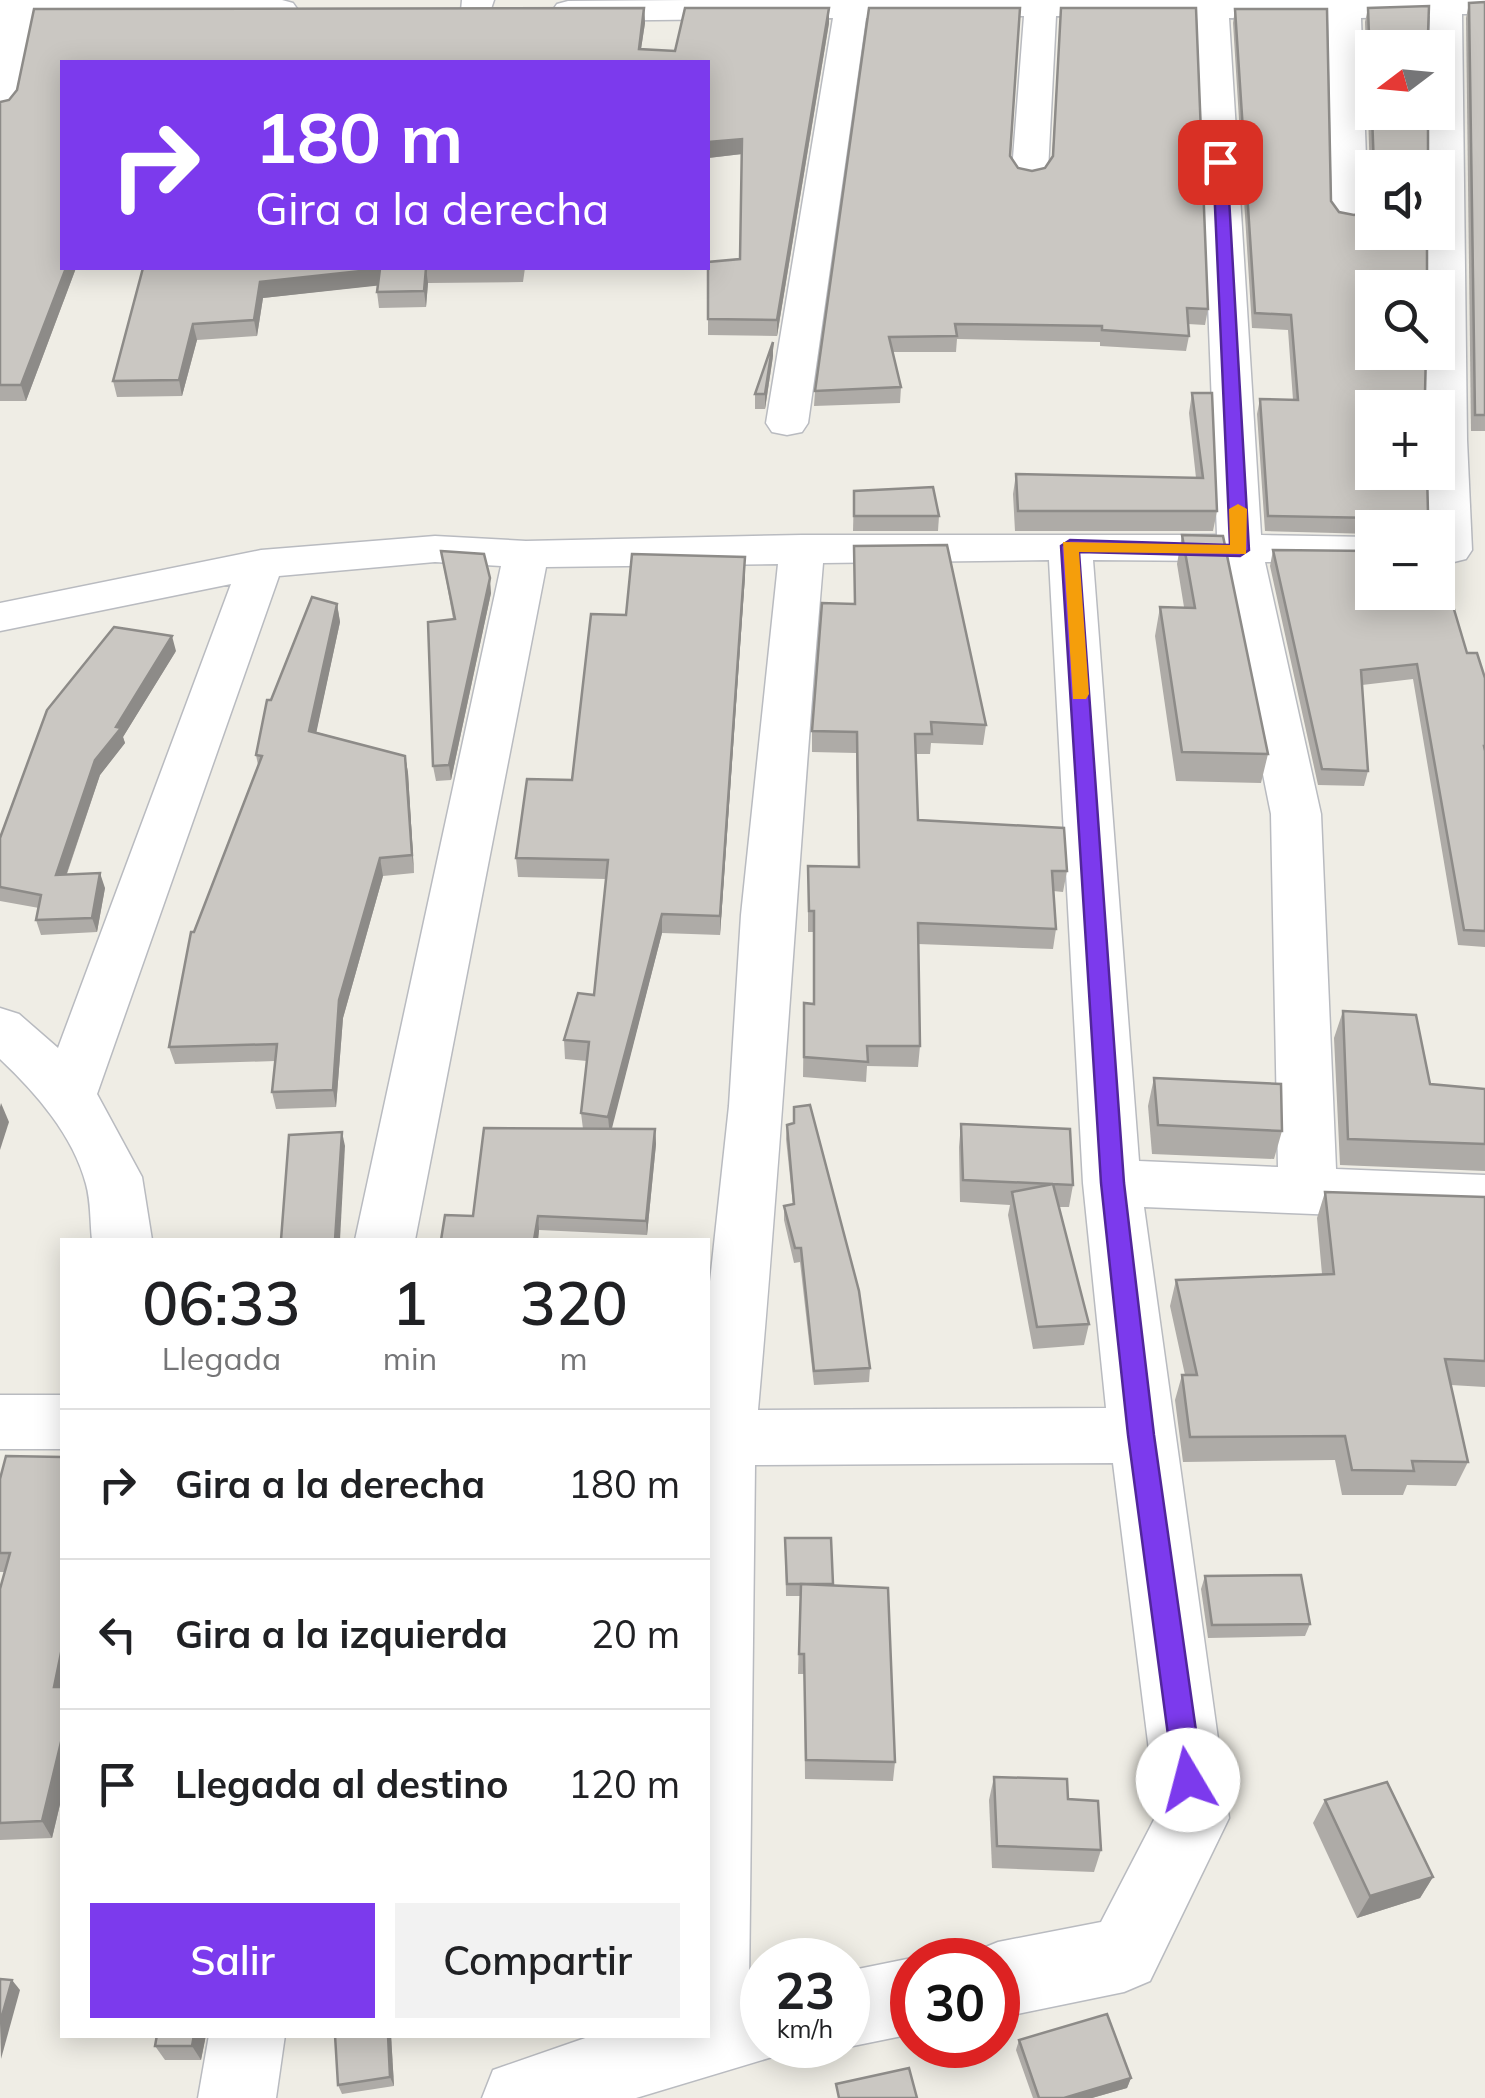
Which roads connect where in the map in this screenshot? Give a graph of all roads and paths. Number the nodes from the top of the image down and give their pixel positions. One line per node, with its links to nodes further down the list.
1 (1040, 3): 2 (street); 7 (street); 15 (street)
2 (1212, 3): 4 (street); 21 (street)
3 (185, 4): 10 (street); 11 (street)
4 (1344, 4): 9 (street); 16 (street)
5 (1485, 4): 9 (street)
6 (667, 5): 7 (street); 8 (street); 13 (street)
7 (851, 5): 17 (street)
8 (478, 6): 12 (street)
9 (1446, 6): 18 (street)
10 (14, 7): 14 (street)
11 (304, 11)
12 (439, 11)
13 (662, 45)
14 (0, 104)
15 (1030, 171)
16 (1350, 215)
17 (787, 424)
18 (1466, 440): 23 (street)
19 (1070, 546): 20 (street); 21 (street); 29 (street)
20 (802, 548): 24 (street); 37 (street)
21 (1240, 550): 22 (street); 30 (street)
22 (1355, 550)
23 (1457, 550)
24 (526, 554): 25 (street); 33 (street)
25 (261, 564): 26 (street); 28 (street)
26 (0, 617)
27 (0, 1028): 28 (street)
28 (68, 1096): 32 (street)
29 (1112, 1183): 30 (street); 36 (street)
30 (1308, 1192): 31 (street)
31 (1485, 1198)
32 (122, 1238)
33 (384, 1238)
34 (0, 1422): 35 (street)
35 (60, 1422)
36 (1141, 1435): 37 (street); 38 (street)
37 (716, 1438): 39 (street)
38 (1020, 1976)
39 (736, 2030): 42 (street)
40 (247, 2038): 41 (street)
41 (237, 2098)
42 (521, 2098)

